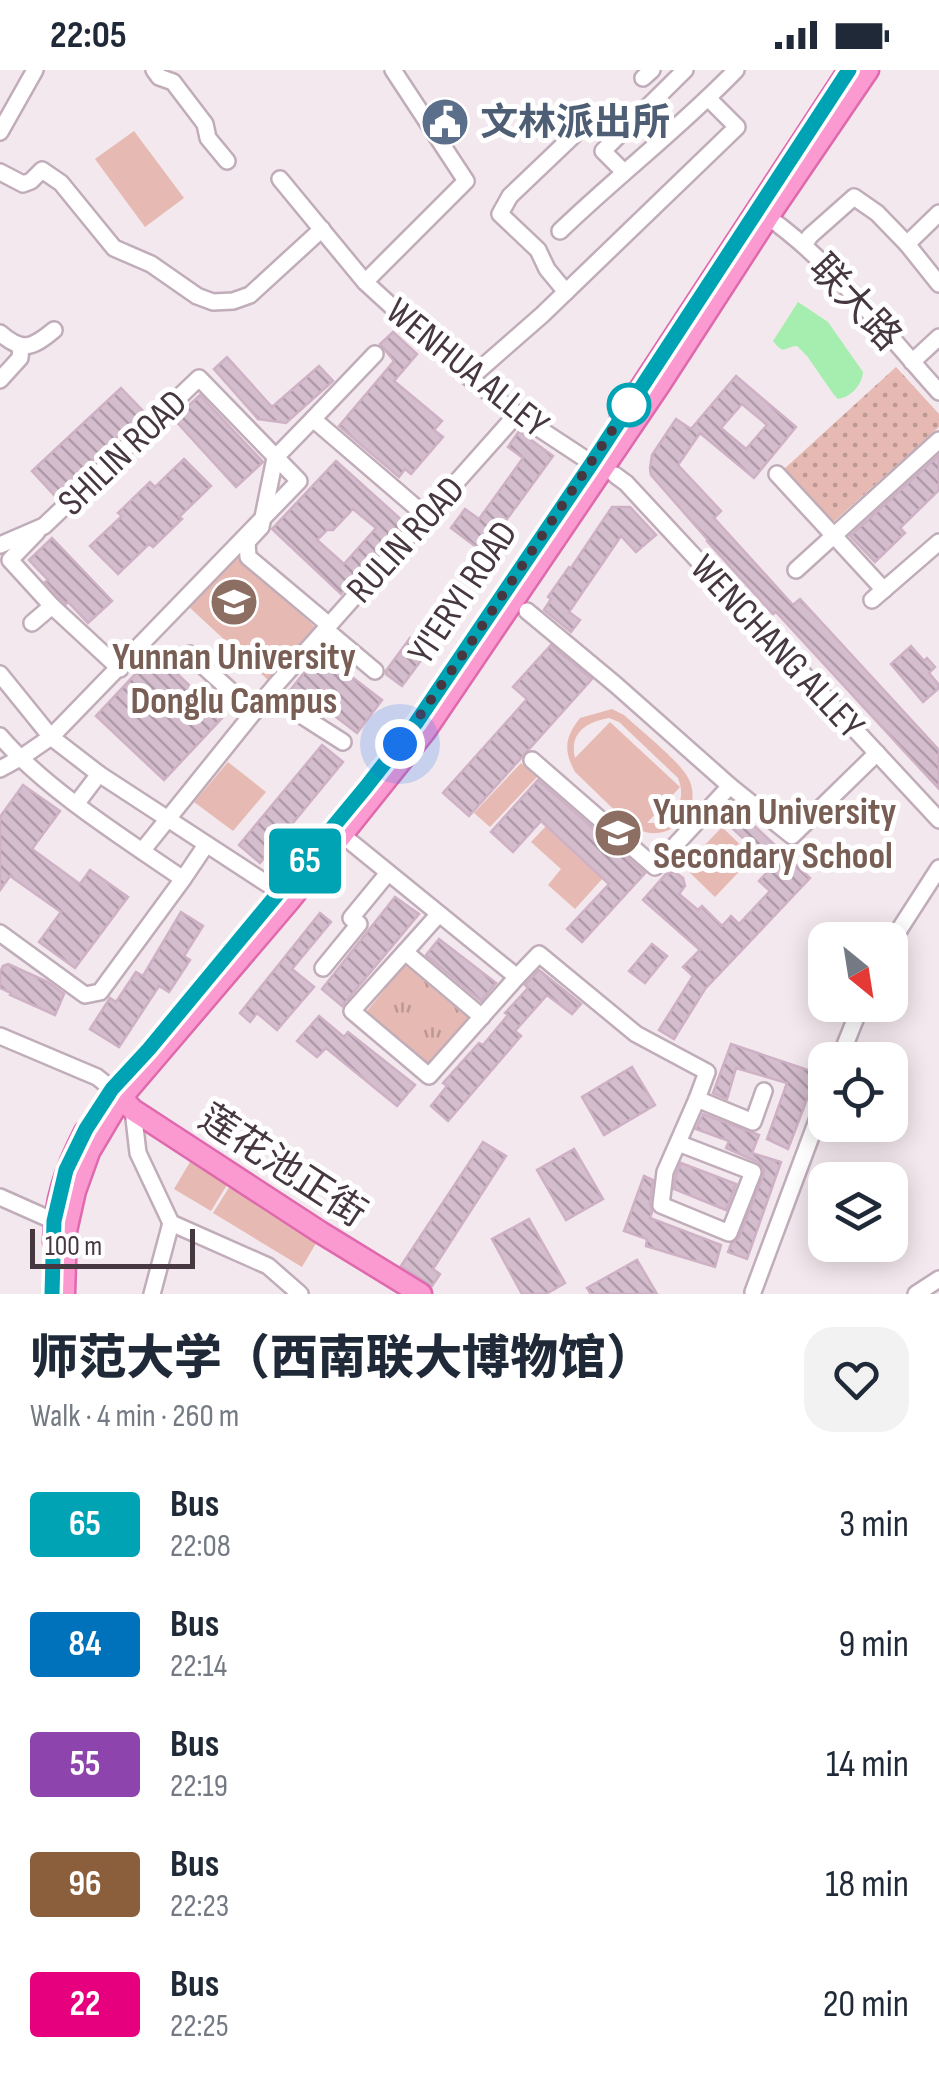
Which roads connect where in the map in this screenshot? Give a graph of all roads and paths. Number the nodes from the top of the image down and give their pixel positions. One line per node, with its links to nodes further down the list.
1 (26, 70): 12 (street)
2 (35, 70): 13 (street)
3 (154, 70): 15 (street)
4 (393, 70): 25 (street, WENHUA ALLEY)
5 (684, 70): 9 (street)
6 (736, 70): 10 (street)
7 (849, 70): 41 (main road, YI'ERYI ROAD)
8 (868, 70): 20 (main road, YI'ERYI ROAD)
9 (668, 88): 11 (street); 17 (street)
10 (709, 98): 11 (street); 27 (street)
11 (694, 112): 17 (street)
12 (0, 115)
13 (0, 132)
14 (574, 134): 27 (street)
15 (227, 162)
16 (0, 172): 21 (street)
17 (624, 172): 22 (street)
18 (280, 180): 21 (street)
19 (939, 213): 23 (street)
20 (768, 218): 24 (street, 联大路); 41 (main road, YI'ERYI ROAD)
21 (322, 230): 25 (street)
22 (560, 231)
23 (907, 244): 24 (street); 26 (street)
24 (804, 246): 33 (street, 联大路)
25 (365, 282): 34 (street, WENHUA ALLEY)
26 (939, 284)
27 (566, 292): 34 (street)
28 (54, 330): 31 (street)
29 (0, 332): 31 (street)
30 (939, 338): 33 (street)
31 (21, 347): 35 (street)
32 (375, 354): 38 (street)
33 (912, 362): 36 (street, 联大路)
34 (470, 378): 37 (street, WENHUA ALLEY)
35 (0, 380)
36 (939, 392)
37 (517, 414): 41 (street, WENHUA ALLEY); 43 (street, RULIN ROAD)
38 (313, 419): 40 (street); 43 (street)
39 (939, 440): 46 (street)
40 (275, 458): 44 (street); 44 (street); 45 (street, SHILIN ROAD)
41 (603, 469): 63 (street, WENCHANG ALLEY); 72 (main road, YI'ERYI ROAD); 78 (main road, YI'ERYI ROAD)
42 (777, 474): 46 (street)
43 (426, 516): 53 (street, RULIN ROAD)
44 (259, 520): 53 (street); 55 (street)
45 (44, 526): 48 (street, SHILIN ROAD); 50 (street)
46 (834, 536): 47 (street); 49 (street)
47 (939, 542)
48 (0, 545)
49 (796, 570)
50 (52, 606): 52 (street); 55 (street)
51 (527, 612): 68 (street)
52 (32, 623)
53 (327, 627): 56 (street); 58 (street, RULIN ROAD)
54 (190, 654): 59 (street)
55 (120, 669): 61 (street)
56 (375, 670)
57 (0, 674): 61 (street)
58 (268, 694): 59 (street, RULIN ROAD); 62 (street)
59 (254, 712): 70 (street, RULIN ROAD)
60 (1, 738): 64 (street)
61 (51, 738): 64 (street); 67 (street)
62 (343, 742)
63 (877, 753): 68 (street); 71 (street, WENCHANG ALLEY)
64 (22, 757): 66 (street); 69 (street)
65 (532, 760): 68 (street)
66 (0, 769)
67 (99, 774): 69 (street); 70 (street)
68 (730, 786)
69 (76, 804): 74 (street)
70 (168, 818): 73 (street); 74 (street, RULIN ROAD)
71 (939, 820)
72 (341, 834): 76 (street); 78 (main road, YI'ERYI ROAD)
73 (206, 845): 77 (street); 78 (street)
74 (142, 851): 77 (street)
75 (939, 868): 80 (street)
76 (388, 874): 79 (street); 83 (street)
77 (183, 878): 81 (street)
78 (284, 897): 88 (main road, YI'ERYI ROAD)
79 (439, 914): 82 (street); 84 (street)
80 (904, 922)
81 (1, 935)
82 (404, 952): 85 (street); 85 (street)
83 (323, 968)
84 (518, 976): 85 (street); 89 (street)
85 (482, 1017)
86 (0, 1036): 88 (street)
87 (764, 1091): 89 (street)
88 (122, 1099): 93 (main road, YI'ERYI ROAD); 94 (street); 101 (main road, 莲花池正街)
89 (696, 1099): 90 (street)
90 (678, 1142): 90 (street)
91 (809, 1142): 96 (street)
92 (0, 1197): 93 (street)
93 (61, 1221): 97 (main road, YI'ERYI ROAD); 98 (main road, YI'ERYI ROAD)
94 (172, 1223): 99 (street); 100 (street)
95 (939, 1279): 102 (street)
96 (753, 1292)
97 (52, 1294)
98 (64, 1294)
99 (152, 1294)
100 (300, 1294)
101 (421, 1294)
102 (916, 1294)

